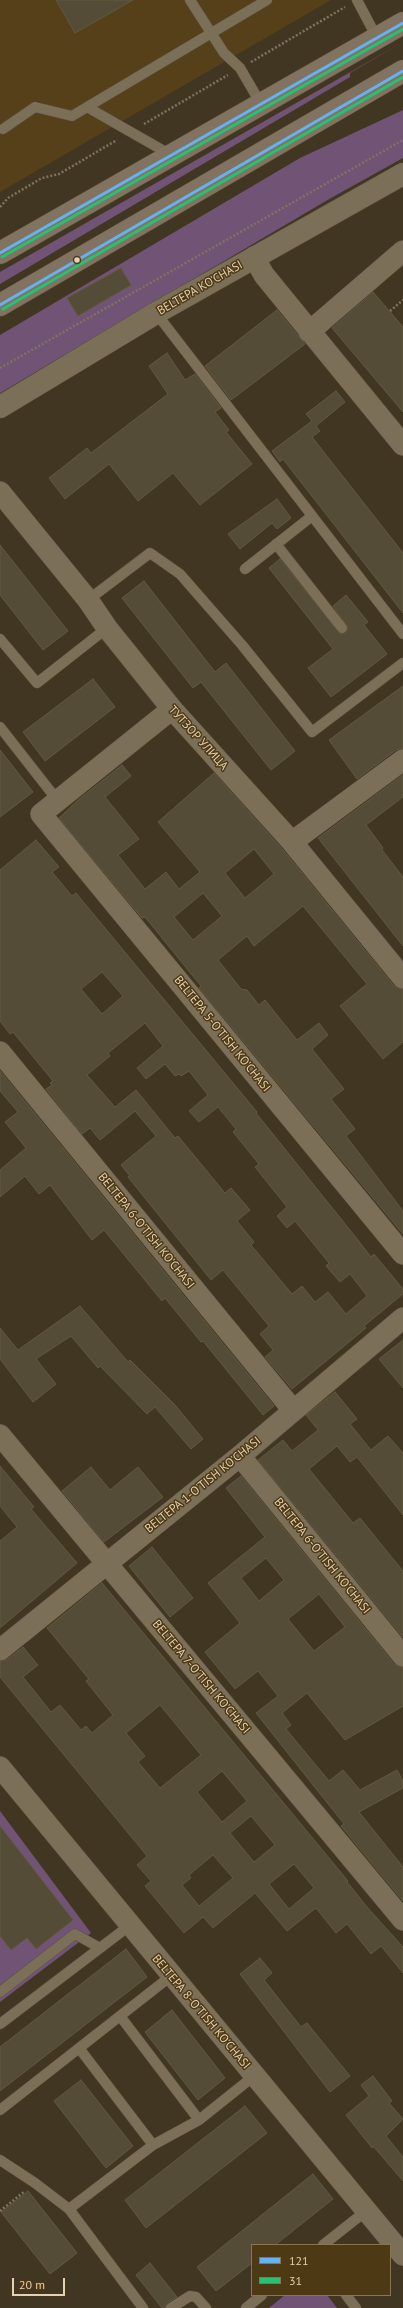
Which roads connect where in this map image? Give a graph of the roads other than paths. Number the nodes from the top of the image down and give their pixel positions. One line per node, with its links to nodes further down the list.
1 (190, 0): 5 (lane)
2 (267, 0): 5 (lane)
3 (357, 0): 6 (lane)
4 (403, 23): 6 (highway)
5 (211, 35): 8 (lane); 9 (lane)
6 (377, 38): 8 (highway)
7 (403, 71): 16 (highway)
8 (261, 104): 11 (highway)
9 (87, 107): 10 (lane); 11 (lane)
10 (3, 129)
11 (171, 155): 13 (highway)
12 (402, 176): 15 (street, BELTEPA KO'CHASI)
13 (1, 249)
14 (403, 251): 18 (street)
15 (254, 257): 17 (street, BELTEPA KO'CHASI); 18 (street)
16 (0, 305)
17 (156, 313): 19 (street, BELTEPA KO'CHASI); 22 (lane)
18 (309, 332): 20 (street)
19 (0, 407)
20 (403, 445)
21 (0, 492): 25 (street, ТУТЗОР УЛИЦА)
22 (312, 516): 23 (lane); 28 (lane)
23 (276, 544): 24 (lane); 27 (lane)
24 (245, 569)
25 (88, 600): 26 (street, ТУТЗОР УЛИЦА); 30 (lane)
26 (107, 628): 29 (lane); 31 (street, ТУТЗОР УЛИЦА)
27 (342, 628)
28 (403, 634)
29 (0, 638)
30 (403, 663)
31 (172, 709): 34 (street); 35 (street, ТУТЗОР УЛИЦА)
32 (0, 727): 34 (lane)
33 (403, 760): 35 (street)
34 (58, 801): 38 (street, BELTEPA 5-O'TISH KO'CHASI)
35 (292, 842): 36 (street, ТУТЗОР УЛИЦА)
36 (403, 978)
37 (0, 1052): 40 (street, BELTEPA 6-O'TISH KO'CHASI)
38 (403, 1254)
39 (403, 1318): 40 (street, BELTEPA 1-O'TISH KO'CHASI)
40 (293, 1410): 42 (street, BELTEPA 1-O'TISH KO'CHASI)
41 (0, 1435): 43 (street, BELTEPA 7-O'TISH KO'CHASI)
42 (240, 1456): 43 (street, BELTEPA 1-O'TISH KO'CHASI); 45 (street, BELTEPA 6-O'TISH KO'CHASI)
43 (107, 1564): 44 (street, BELTEPA 1-O'TISH KO'CHASI); 47 (street, BELTEPA 7-O'TISH KO'CHASI)
44 (0, 1650)
45 (403, 1656)
46 (0, 1766): 48 (street, BELTEPA 8-O'TISH KO'CHASI)
47 (403, 1920)
48 (129, 1926): 49 (lane); 50 (street, BELTEPA 8-O'TISH KO'CHASI)
49 (100, 1948): 51 (lane); 53 (lane)
50 (172, 1976): 52 (lane); 55 (street, BELTEPA 8-O'TISH KO'CHASI)
51 (2, 1987)
52 (120, 2016): 54 (lane); 57 (lane)
53 (0, 2024)
54 (79, 2048): 56 (lane); 58 (lane)
55 (254, 2076): 57 (lane); 61 (street, BELTEPA 8-O'TISH KO'CHASI)
56 (0, 2110)
57 (199, 2120): 58 (lane)
58 (153, 2146): 60 (lane)
59 (0, 2160): 60 (lane)
60 (69, 2209): 66 (lane)
61 (366, 2211): 62 (lane); 63 (street, BELTEPA 8-O'TISH KO'CHASI)
62 (325, 2244)
63 (403, 2255)
64 (261, 2296): 69 (lane)
65 (347, 2296): 70 (lane)
66 (143, 2308)
67 (171, 2308): 68 (lane)
68 (206, 2308)
69 (246, 2308)
70 (356, 2308)

